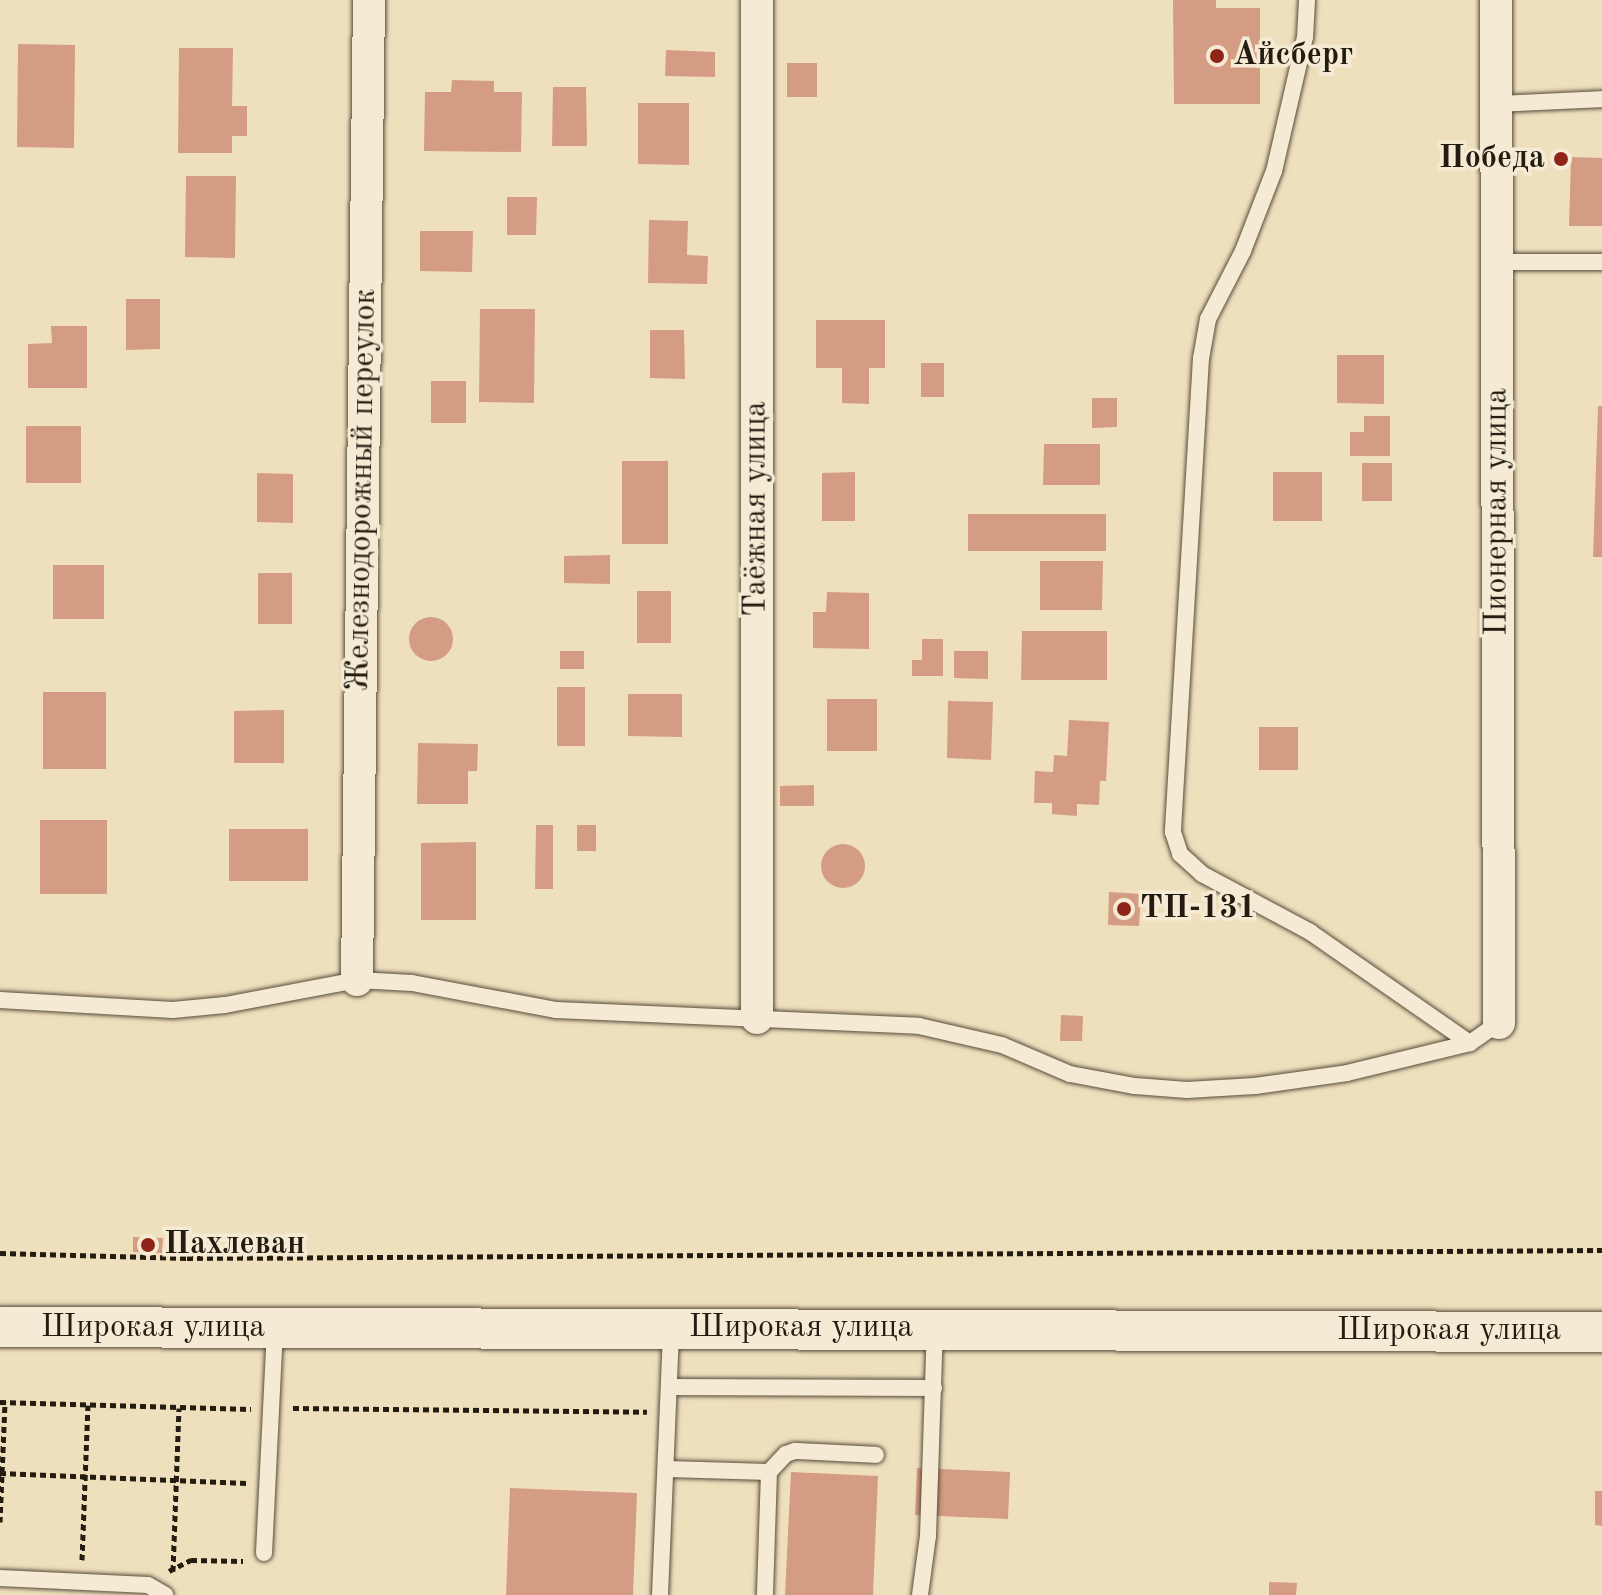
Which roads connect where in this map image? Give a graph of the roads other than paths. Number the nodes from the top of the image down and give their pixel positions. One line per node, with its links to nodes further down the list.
1 (369, 0): 9 (street, Железнодорожный переулок)
2 (757, 0): 11 (street, Таёжная улица)
3 (1307, 0): 13 (lane)
4 (1496, 0): 6 (street, Пионерная улица)
5 (1602, 99): 6 (lane)
6 (1497, 104): 7 (street, Пионерная улица)
7 (1498, 262): 8 (lane); 12 (street, Пионерная улица)
8 (1602, 262)
9 (357, 980): 10 (lane); 11 (lane)
10 (0, 1000)
11 (757, 1018): 13 (lane)
12 (1499, 1023): 13 (lane)
13 (1470, 1043)
14 (0, 1327): 15 (street, Широкая улица)
15 (275, 1328): 16 (street, Широкая улица); 24 (lane)
16 (671, 1328): 17 (street, Широкая улица); 19 (lane)
17 (935, 1328): 18 (street, Широкая улица); 20 (lane)
18 (1602, 1332)
19 (669, 1387): 20 (lane); 22 (lane)
20 (934, 1388): 29 (lane)
21 (876, 1455): 23 (lane)
22 (667, 1469): 23 (lane); 27 (lane)
23 (769, 1472): 28 (lane)
24 (264, 1553)
25 (0, 1578): 26 (lane)
26 (165, 1595)
27 (660, 1595)
28 (765, 1595)
29 (920, 1595)

